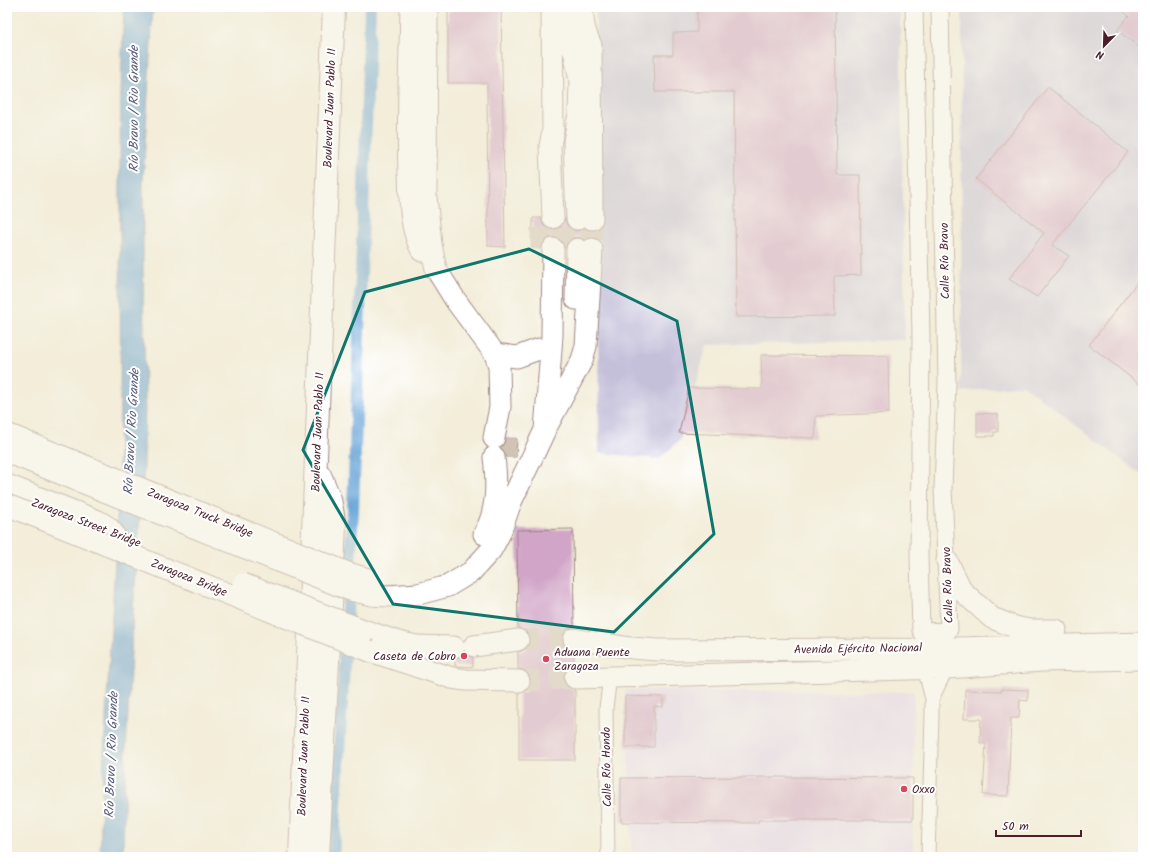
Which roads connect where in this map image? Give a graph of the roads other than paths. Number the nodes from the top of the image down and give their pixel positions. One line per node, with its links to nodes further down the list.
1 (334, 7): 24 (highway, Boulevard Juan Pablo II)
2 (411, 7): 14 (main road)
3 (427, 7): 14 (main road)
4 (538, 7): 12 (main road)
5 (552, 7): 10 (main road)
6 (565, 7): 11 (main road)
7 (582, 7): 12 (main road)
8 (914, 7): 15 (street, Calle Río Bravo)
9 (940, 7): 16 (street, Calle Río Bravo)
10 (551, 140): 11 (main road); 12 (main road)
11 (570, 150): 12 (main road)
12 (565, 218)
13 (565, 249): 17 (main road); 19 (main road); 19 (main road)
14 (436, 269): 18 (main road)
15 (921, 337): 16 (street); 22 (street, Calle Río Bravo)
16 (946, 339): 21 (street, Calle Río Bravo)
17 (539, 349): 18 (main road); 19 (main road)
18 (495, 354): 30 (main road)
19 (545, 430): 30 (main road)
20 (7, 434): 30 (main road, Zaragoza Truck Bridge, bridge)
21 (945, 434): 22 (street); 29 (street, Calle Río Bravo)
22 (920, 435): 29 (street, Calle Río Bravo)
23 (7, 452): 30 (main road, Zaragoza Truck Bridge, bridge)
24 (317, 467): 44 (highway, Boulevard Juan Pablo II); 45 (highway)
25 (7, 485): 28 (main road)
26 (7, 493): 28 (main road, Zaragoza Street Bridge)
27 (7, 504): 34 (main road, Zaragoza Bridge, bridge)
28 (114, 534): 34 (main road, Zaragoza Street Bridge, bridge)
29 (947, 561): 31 (main road)
30 (372, 588)
31 (1143, 630)
32 (574, 639): 36 (main road, Avenida Ejército Nacional)
33 (518, 640): 34 (main road)
34 (368, 641): 42 (main road)
35 (1143, 643): 36 (main road, Avenida Ejército Nacional)
36 (1072, 644): 38 (main road)
37 (1143, 659): 39 (main road, Avenida Ejército Nacional)
38 (924, 668): 39 (main road, Avenida Ejército Nacional); 40 (main road, Avenida Ejército Nacional); 43 (street)
39 (947, 668): 43 (street)
40 (610, 677): 41 (main road, Avenida Ejército Nacional); 46 (street, Calle Río Hondo)
41 (575, 678)
42 (519, 681)
43 (932, 699): 47 (street)
44 (300, 857)
45 (318, 857)
46 (608, 857)
47 (928, 857)

